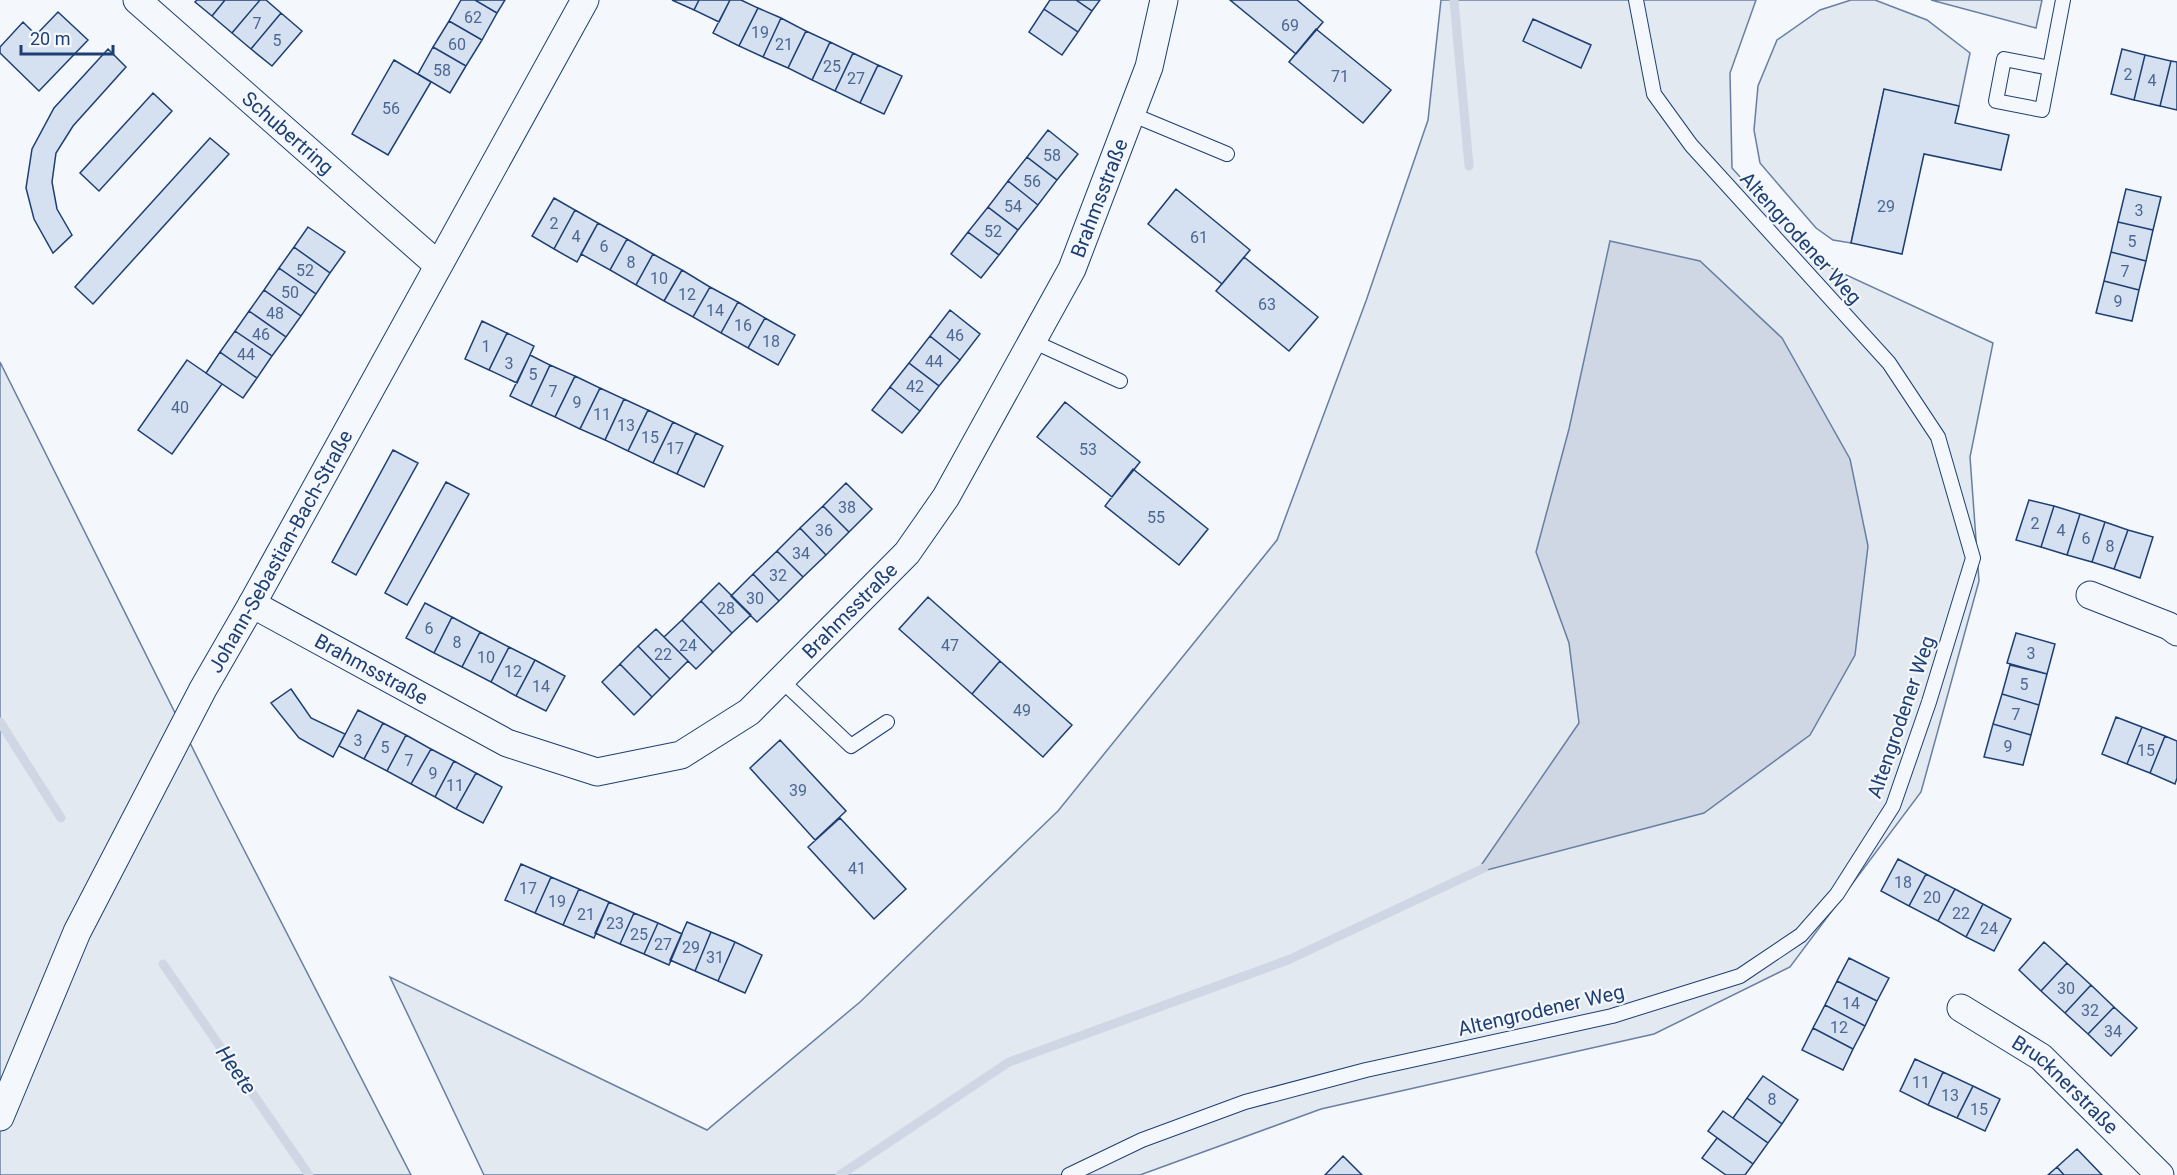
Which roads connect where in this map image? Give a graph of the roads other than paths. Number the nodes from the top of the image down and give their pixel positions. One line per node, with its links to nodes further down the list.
1 (137, 0): 9 (street, Schubertring)
2 (585, 0): 9 (street, Johann-Sebastian-Bach-Straße)
3 (1164, 0): 7 (street, Brahmsstraße)
4 (1636, 0): 19 (lane, Altengrodener Weg)
5 (2063, 0): 6 (lane)
6 (2050, 68): 6 (lane)
7 (1131, 114): 8 (lane); 10 (street, Brahmsstraße)
8 (1227, 154)
9 (438, 266): 13 (street, Johann-Sebastian-Bach-Straße)
10 (1032, 341): 11 (lane); 15 (street, Brahmsstraße)
11 (1120, 381)
12 (2090, 596): 14 (street)
13 (252, 604): 15 (street, Brahmsstraße); 18 (street, Johann-Sebastian-Bach-Straße)
14 (2177, 632)
15 (781, 680): 16 (lane)
16 (887, 722)
17 (1961, 1008): 20 (street, Brucknerstraße)
18 (0, 1117)
19 (1069, 1175)
20 (2160, 1175)

